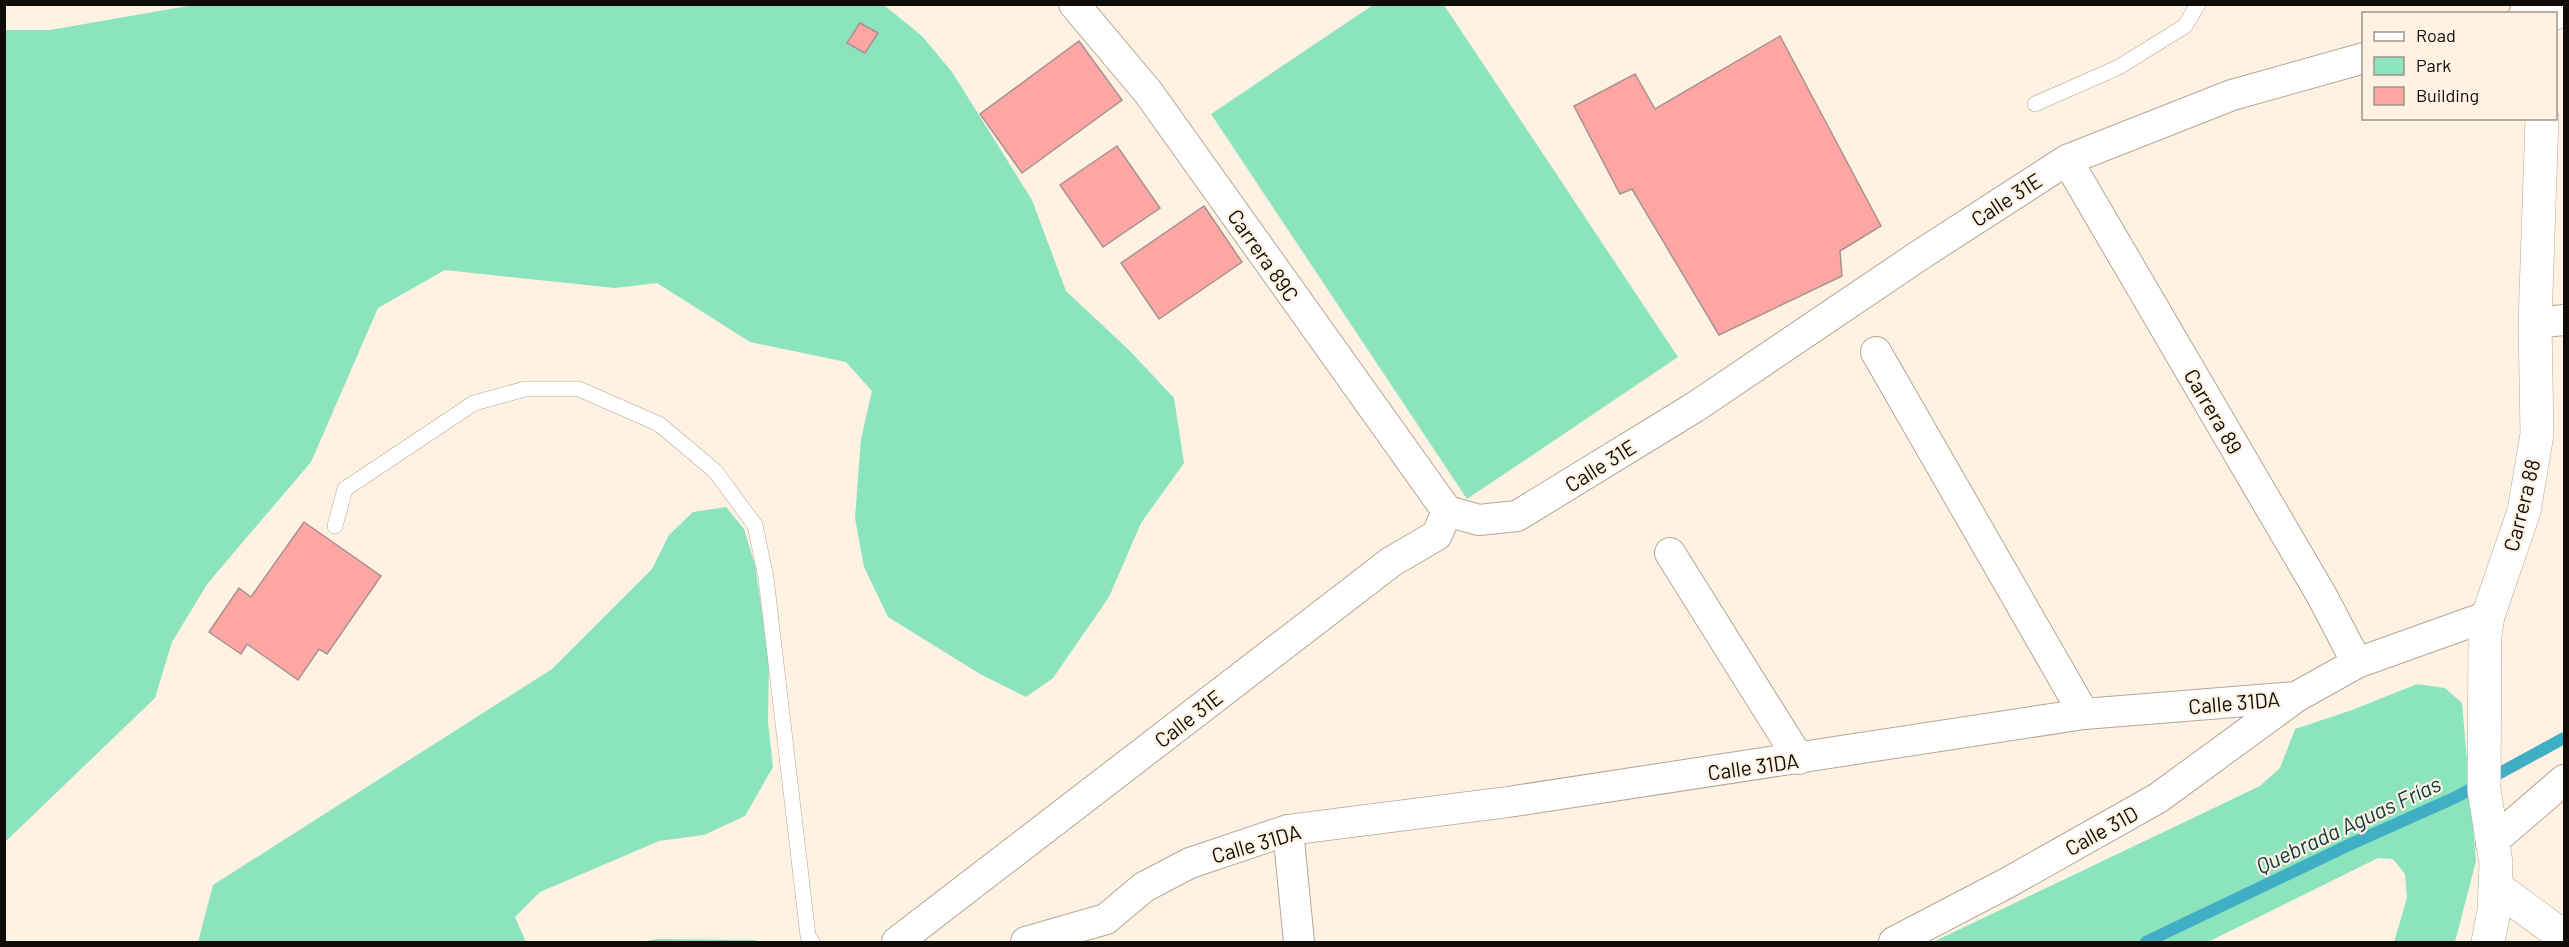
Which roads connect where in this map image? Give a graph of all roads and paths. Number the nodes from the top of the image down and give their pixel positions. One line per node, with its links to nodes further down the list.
1 (1074, 4): 11 (street, Carrera 89C)
2 (2199, 4): 6 (lane)
3 (2554, 5): 4 (street)
4 (2531, 12)
5 (2362, 59): 8 (street, Calle 31E)
6 (2035, 104)
7 (2542, 120): 9 (street, Carrera 88)
8 (2067, 160): 11 (street, Calle 31E); 15 (street, Carrera 89)
9 (2550, 321): 14 (street, Carrera 88)
10 (1876, 352): 17 (street)
11 (1447, 511): 26 (street, Calle 31E)
12 (335, 526): 25 (lane)
13 (1670, 554): 18 (street)
14 (2488, 616): 15 (street, Calle 31DA); 21 (street, Carrera 88)
15 (2357, 663): 16 (street, Calle 31DA)
16 (2296, 697): 17 (street, Calle 31DA); 29 (street, Calle 31D)
17 (2084, 714): 18 (street, Calle 31DA)
18 (1799, 759): 20 (street, Calle 31DA)
19 (2565, 780): 21 (street)
20 (1288, 830): 23 (street, Calle 31DA); 28 (street)
21 (2491, 843): 22 (street, Carrera 88)
22 (2496, 887): 24 (street); 30 (street, Carrera 88)
23 (1098, 931): 27 (street, Calle 31DA)
24 (2565, 937)
25 (812, 942)
26 (897, 942)
27 (1026, 942)
28 (1299, 942)
29 (1894, 942)
30 (2488, 942)

